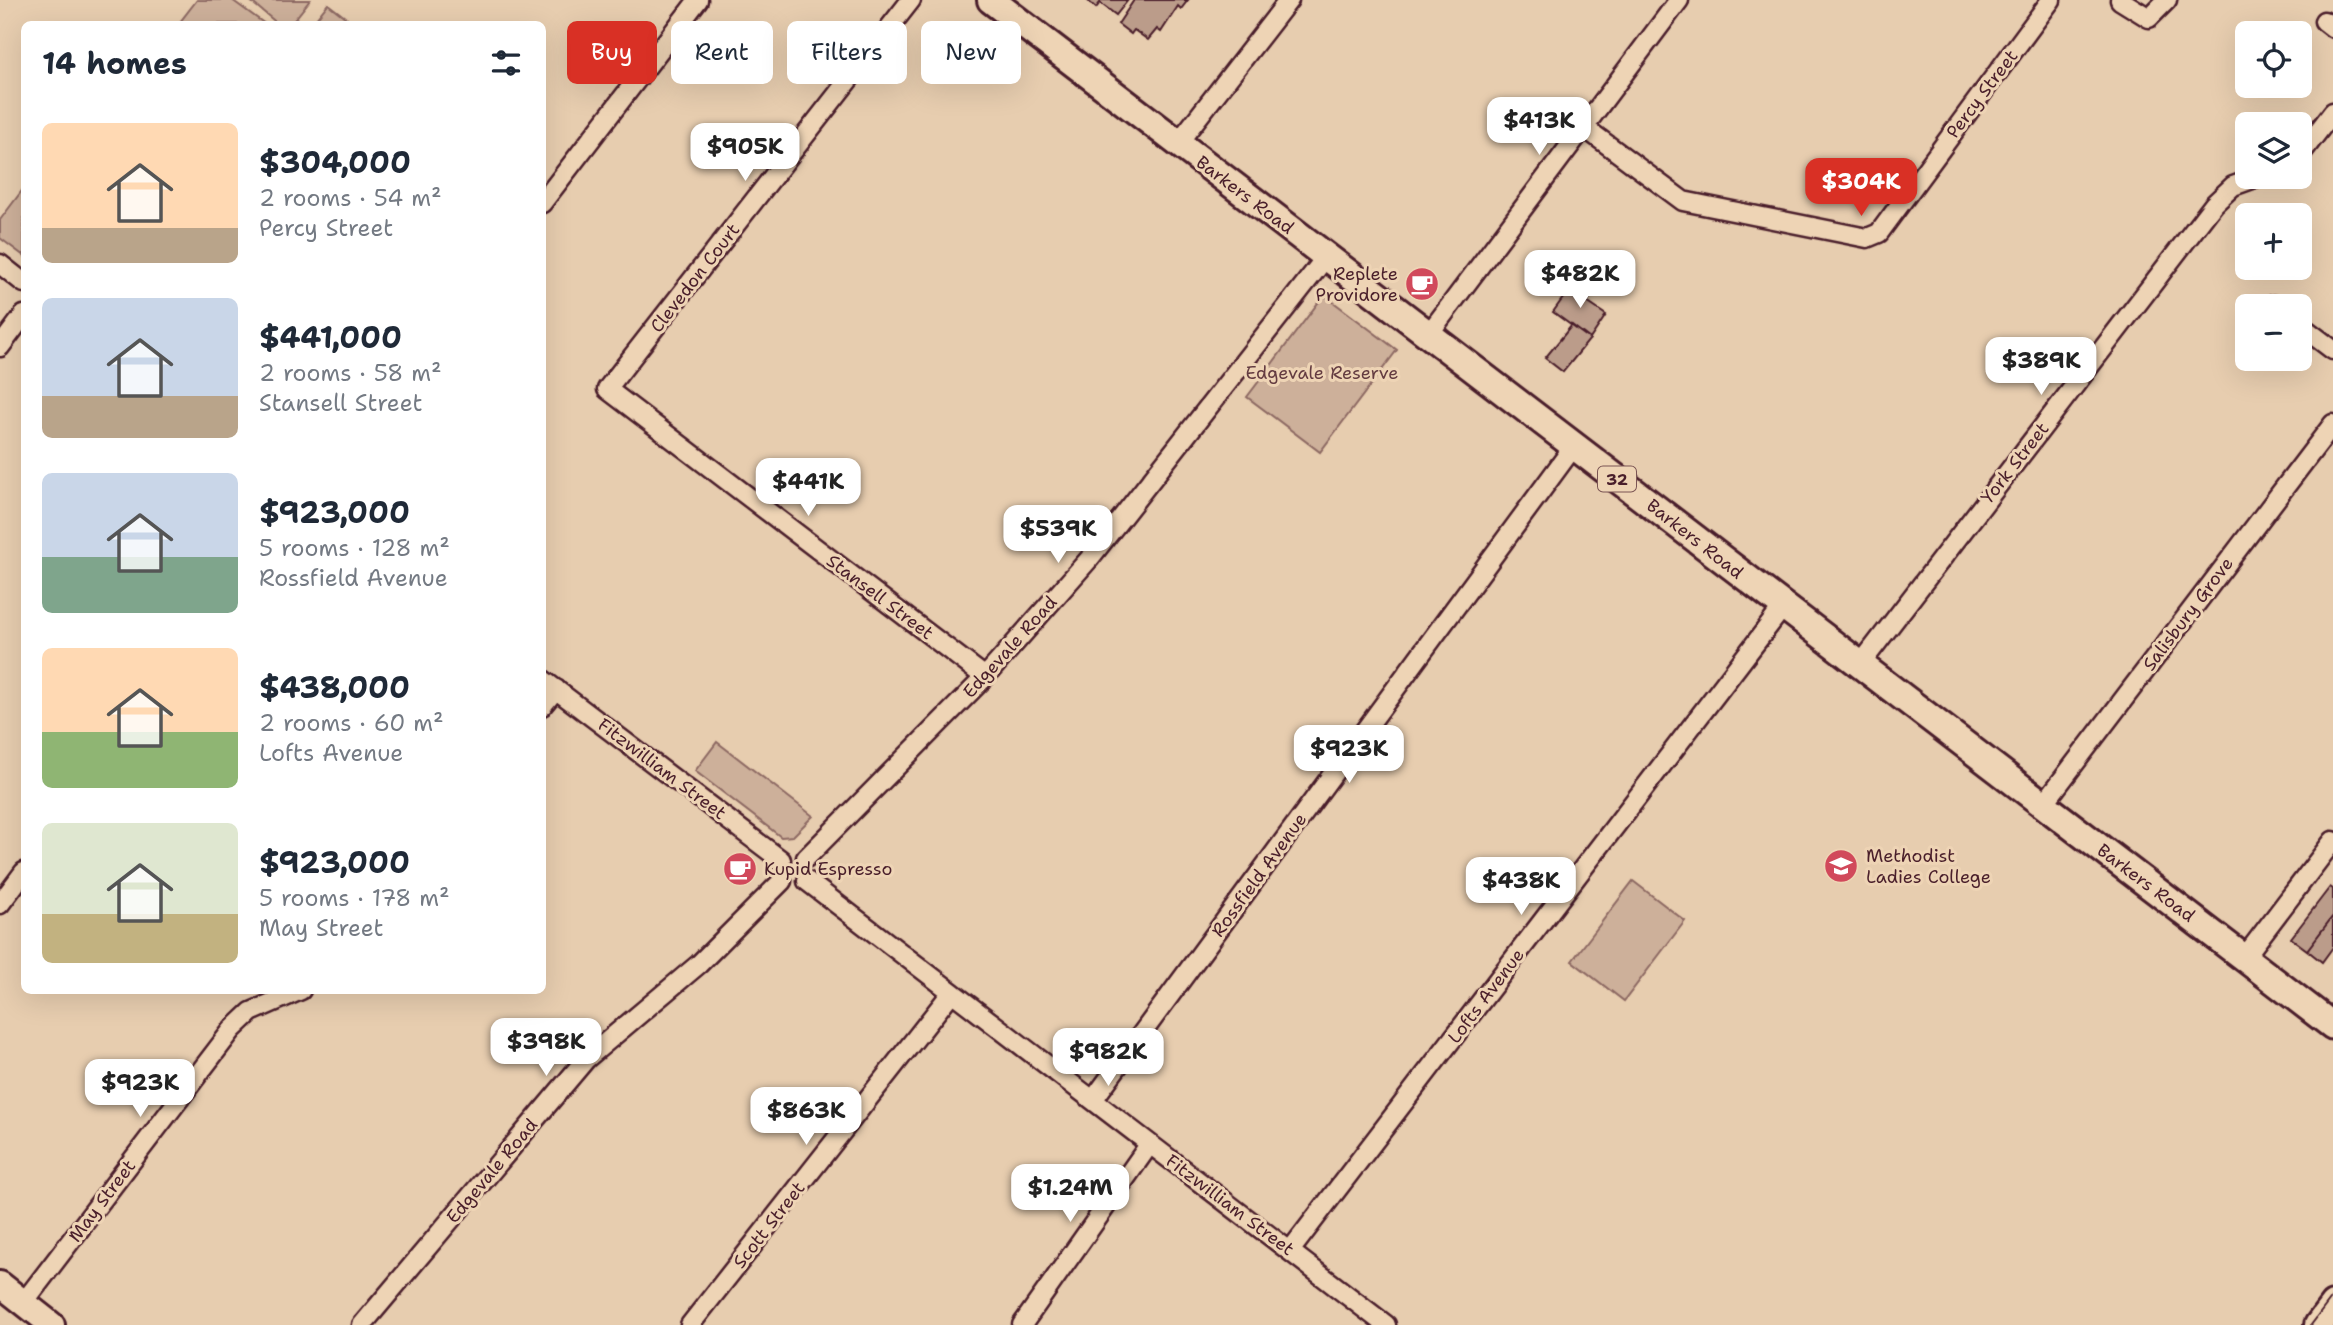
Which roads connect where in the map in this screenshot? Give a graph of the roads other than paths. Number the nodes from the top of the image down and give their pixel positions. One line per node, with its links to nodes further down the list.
1 (698, 0): 14 (street)
2 (911, 0): 23 (street, Clevedon Court)
3 (991, 0): 12 (main road, Barkers Road / 32)
4 (1289, 0): 12 (street)
5 (1679, 0): 10 (street)
6 (2051, 0): 10 (street, Percy Street)
7 (2120, 0): 8 (street)
8 (2167, 0)
9 (2333, 112): 11 (street)
10 (1585, 128): 20 (street)
11 (2312, 139)
12 (1178, 144): 15 (main road, Barkers Road / 32)
13 (2235, 185): 27 (street, York Street)
14 (546, 198)
15 (1326, 257): 20 (main road, Barkers Road / 32); 28 (street, Edgevale Road)
16 (0, 264): 17 (street)
17 (21, 281)
18 (21, 319): 21 (street)
19 (2312, 334): 22 (street)
20 (1428, 335): 25 (main road, Barkers Road / 32)
21 (0, 347)
22 (2333, 350)
23 (607, 389): 28 (street, Stansell Street)
24 (2333, 424): 30 (street, Salisbury Grove)
25 (1574, 446): 26 (main road, Barkers Road / 32); 42 (street, Rossfield Avenue)
26 (1783, 607): 27 (main road, Barkers Road / 32); 44 (street, Lofts Avenue)
27 (1860, 665): 30 (main road, Barkers Road / 32)
28 (985, 677): 32 (street, Edgevale Road)
29 (549, 684): 33 (street, Fitzwilliam Street)
30 (2043, 804): 38 (main road, Barkers Road / 32)
31 (2333, 841): 38 (street)
32 (806, 858): 33 (street); 36 (street)
33 (781, 860): 35 (street)
34 (21, 877): 37 (street)
35 (782, 881): 36 (street); 49 (street, Edgevale Road)
36 (807, 881): 39 (street, Fitzwilliam Street)
37 (0, 904)
38 (2244, 958): 41 (main road, Barkers Road / 32)
39 (952, 992): 42 (street, Fitzwilliam Street); 50 (street, Scott Street)
40 (292, 994): 46 (street, May Street)
41 (2333, 1026)
42 (1093, 1100): 43 (street, Fitzwilliam Street)
43 (1150, 1145): 44 (street, Fitzwilliam Street); 51 (street)
44 (1290, 1251): 52 (street, Fitzwilliam Street)
45 (0, 1284): 46 (street)
46 (24, 1302): 48 (street)
47 (2333, 1305): 53 (main road)
48 (52, 1325)
49 (362, 1325)
50 (690, 1325)
51 (1022, 1325)
52 (1386, 1325)
53 (2318, 1325)

